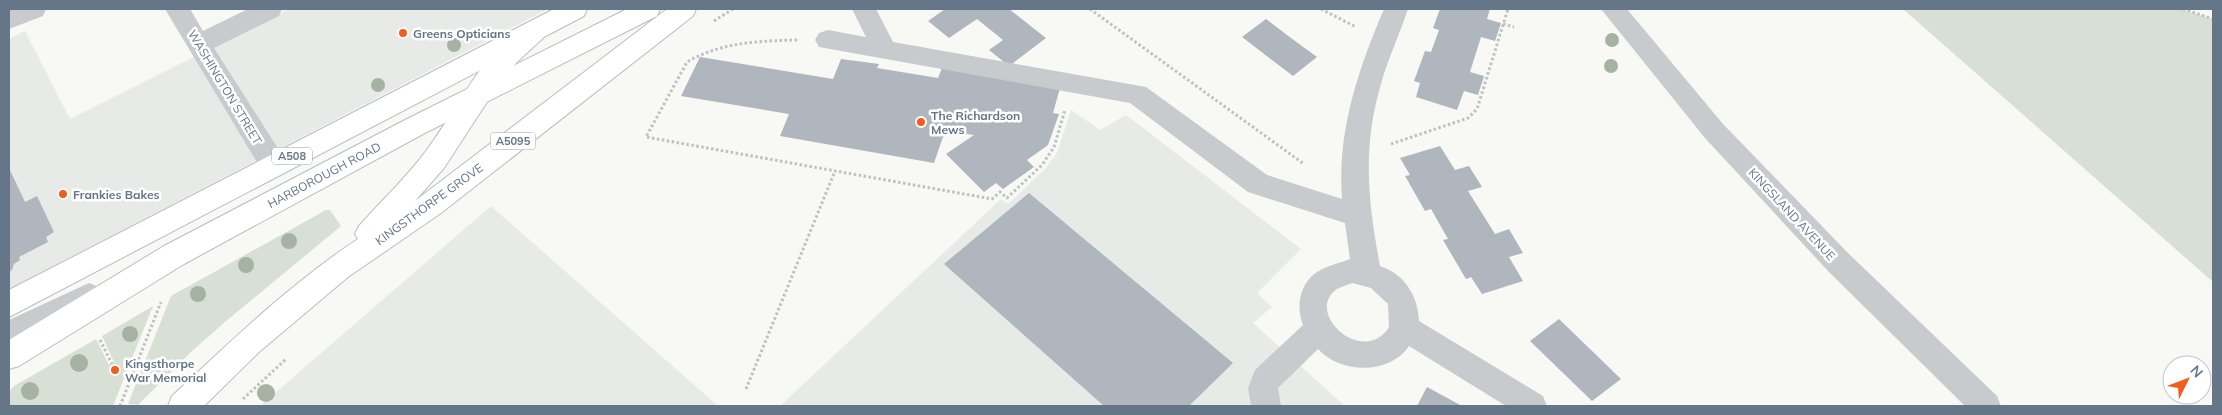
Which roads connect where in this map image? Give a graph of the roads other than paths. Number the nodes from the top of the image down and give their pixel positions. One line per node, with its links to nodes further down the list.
1 (34, 9): 10 (street)
2 (178, 9): 13 (street, WASHINGTON STREET)
3 (270, 9): 13 (street)
4 (575, 9): 11 (main road, A508)
5 (648, 9): 15 (main road, HARBOROUGH ROAD / A508)
6 (684, 9): 19 (main road, KINGSTHORPE GROVE / A5095)
7 (864, 9): 14 (street)
8 (1396, 9): 17 (street)
9 (1612, 9): 29 (street, KINGSLAND AVENUE)
10 (9, 20)
11 (536, 29): 15 (main road, KINGSTHORPE GROVE / A5095); 16 (main road, A508)
12 (828, 40): 14 (street)
13 (199, 44): 16 (street, WASHINGTON STREET)
14 (885, 50): 17 (street)
15 (476, 96): 18 (main road, HARBOROUGH ROAD / A508); 19 (main road, KINGSTHORPE GROVE / A5095)
16 (274, 166): 21 (main road, A508)
17 (1357, 215): 20 (street)
18 (174, 255): 24 (street, A508); 25 (main road, HARBOROUGH ROAD / A508)
19 (338, 268): 26 (main road, KINGSTHORPE GROVE / A5095)
20 (1367, 273): 22 (street); 23 (street)
21 (9, 304)
22 (1405, 328): 23 (street); 28 (street)
23 (1318, 330): 27 (street)
24 (9, 334)
25 (9, 356)
26 (183, 406)
27 (1266, 406)
28 (1532, 406)
29 (1986, 406)

